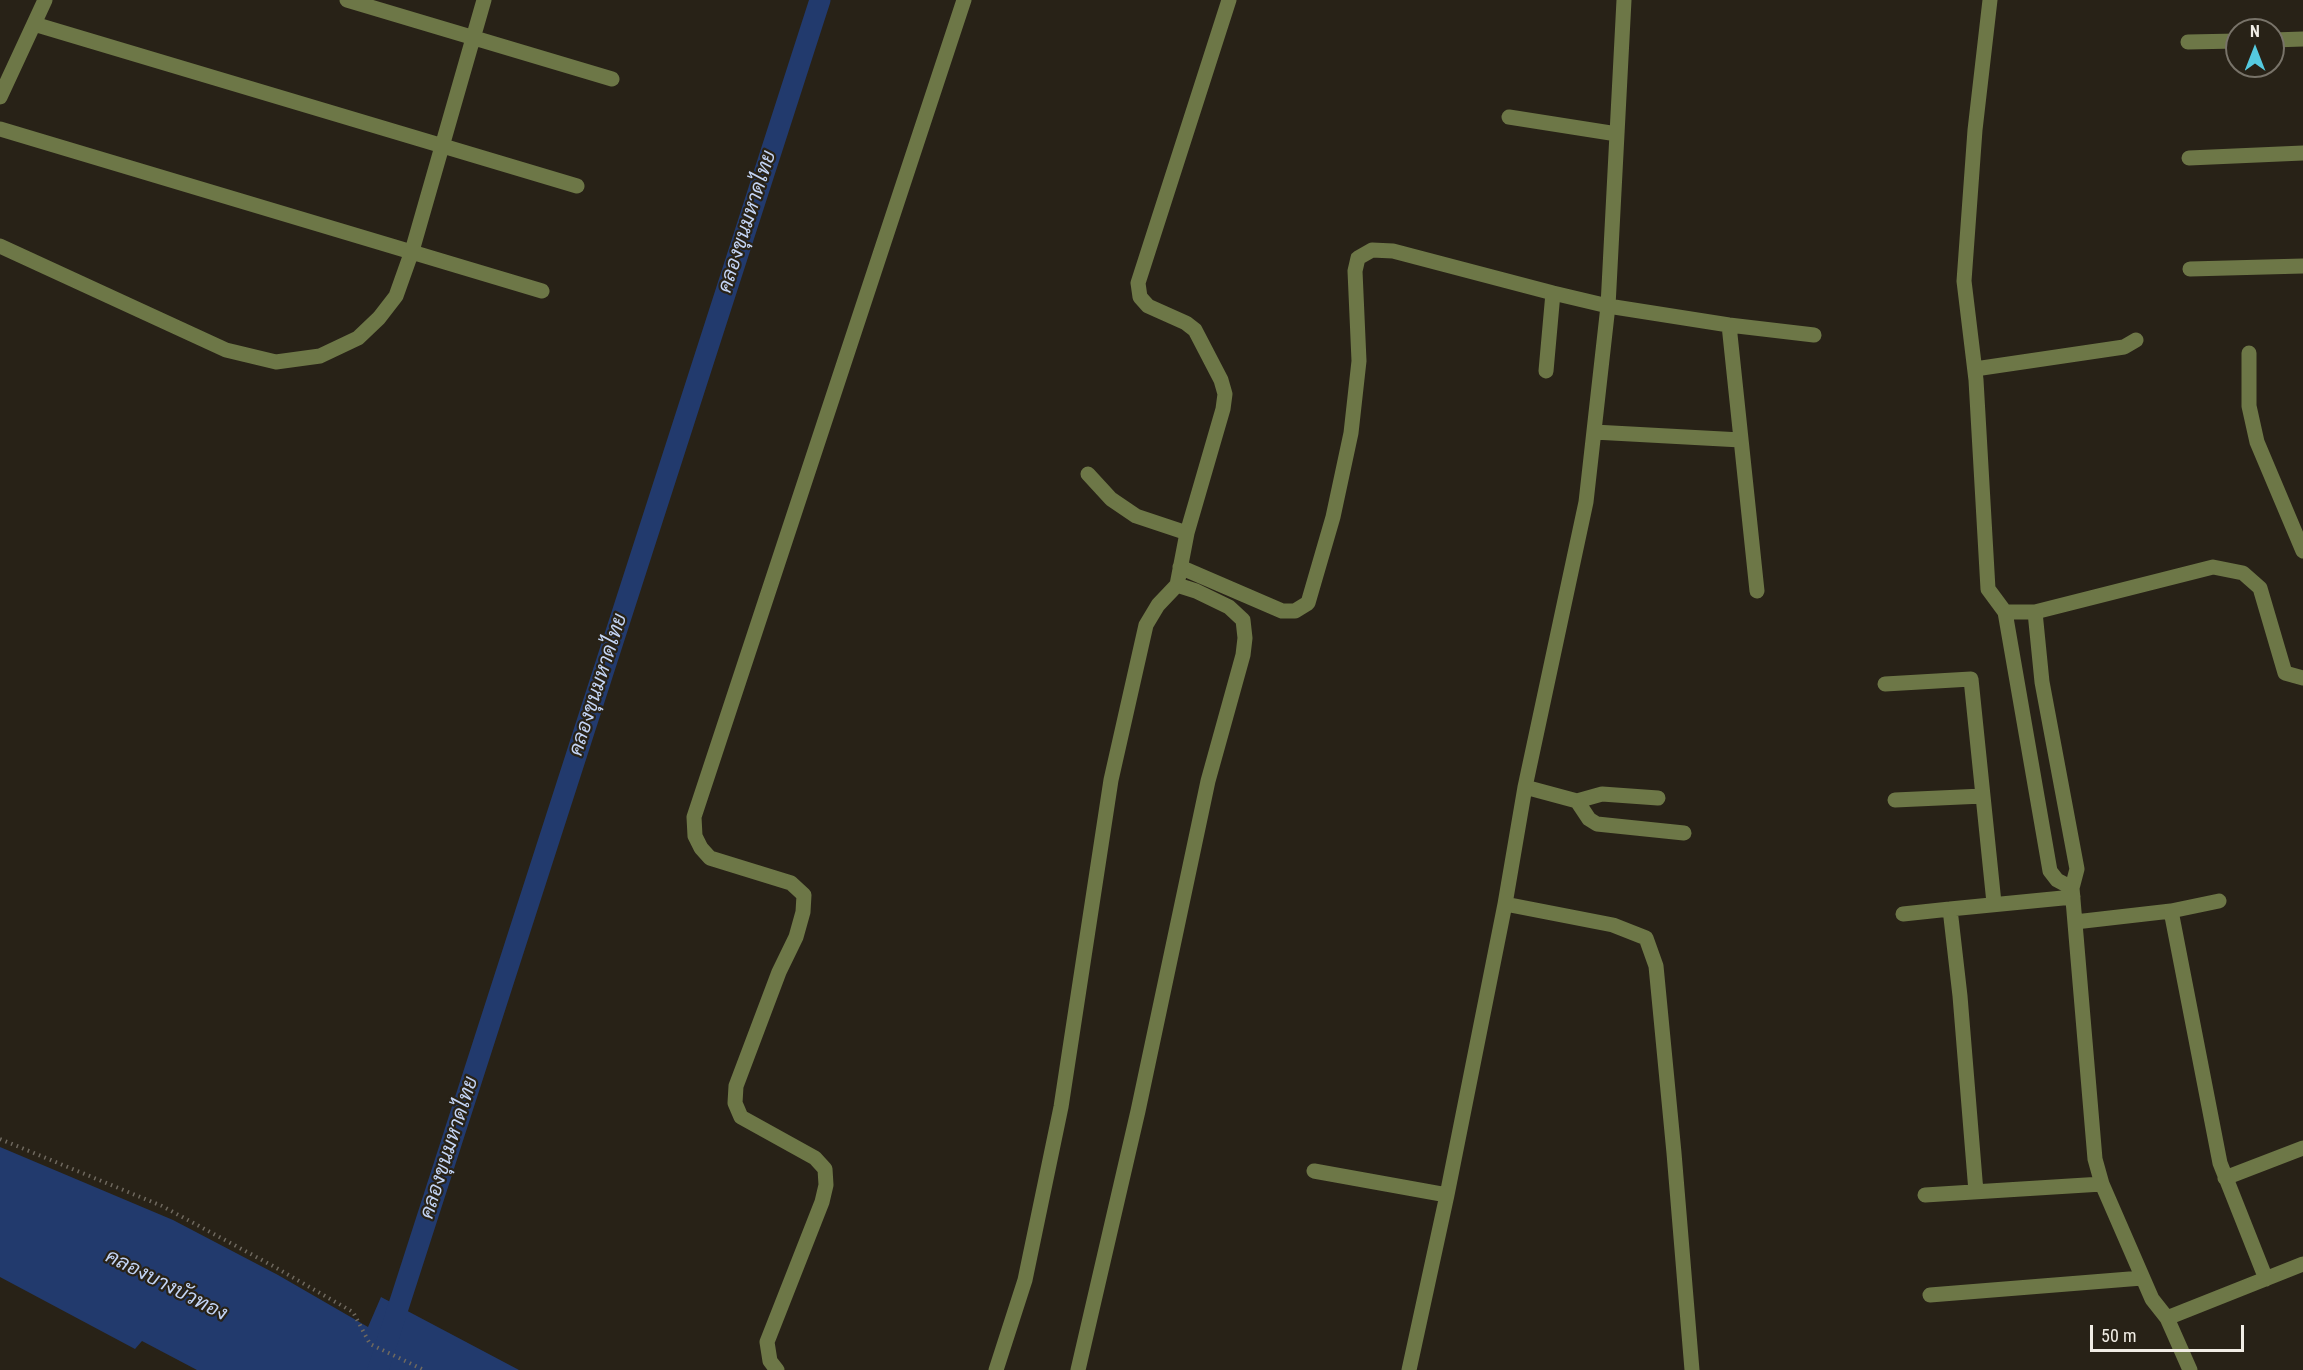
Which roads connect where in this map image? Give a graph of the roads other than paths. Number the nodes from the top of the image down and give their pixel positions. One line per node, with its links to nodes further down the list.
1 (45, 0): 8 (street)
2 (347, 0): 9 (street)
3 (484, 0): 9 (street)
4 (964, 0): 78 (street)
5 (1228, 0): 40 (street)
6 (1624, 0): 19 (street)
7 (1990, 0): 35 (street)
8 (33, 24): 14 (street); 20 (street)
9 (473, 38): 15 (street); 20 (street)
10 (2303, 39): 11 (street)
11 (2285, 40)
12 (2225, 41): 13 (street)
13 (2188, 42)
14 (5, 73): 16 (street)
15 (612, 80)
16 (0, 97)
17 (1509, 117): 19 (street)
18 (0, 129): 25 (street)
19 (1617, 134): 30 (street)
20 (441, 146): 23 (street); 25 (street)
21 (2303, 153): 22 (street)
22 (2189, 158)
23 (577, 186)
24 (0, 246): 25 (street)
25 (412, 251): 28 (street)
26 (2303, 266): 27 (street)
27 (2190, 269)
28 (542, 291)
29 (1553, 293): 30 (street); 36 (street); 42 (street)
30 (1608, 306): 31 (street); 37 (street)
31 (1729, 325): 32 (street); 38 (street)
32 (1814, 335)
33 (2136, 340): 35 (street)
34 (2249, 353): 41 (street)
35 (1975, 369): 45 (street)
36 (1546, 372)
37 (1594, 432): 38 (street); 52 (street)
38 (1741, 440): 44 (street)
39 (1088, 474): 40 (street)
40 (1187, 533): 42 (street)
41 (2303, 551)
42 (1180, 567): 43 (street)
43 (1177, 585): 79 (street); 80 (street)
44 (1758, 591)
45 (2005, 612): 46 (street); 51 (street)
46 (2035, 612): 47 (street); 49 (street)
47 (2300, 678): 50 (street)
48 (1885, 684): 53 (street)
49 (2044, 693): 51 (street); 58 (street)
50 (2303, 693)
51 (2020, 700): 58 (street)
52 (1525, 787): 56 (street); 61 (street)
53 (1983, 796): 55 (street); 60 (street)
54 (1658, 798): 56 (street)
55 (1895, 800)
56 (1577, 801): 57 (street)
57 (1684, 833)
58 (2072, 893): 60 (street); 65 (street)
59 (2219, 901): 63 (street)
60 (1994, 903): 62 (street)
61 (1505, 904): 71 (street); 82 (street)
62 (1950, 909): 64 (street); 70 (street)
63 (2171, 911): 65 (street); 68 (street)
64 (1903, 914)
65 (2075, 922): 69 (street)
66 (2303, 1148): 68 (street)
67 (1314, 1171): 71 (street)
68 (2225, 1178): 75 (street)
69 (2102, 1184): 70 (street); 74 (street)
70 (1976, 1192): 72 (street)
71 (1447, 1195): 81 (street)
72 (1925, 1195)
73 (2303, 1264): 75 (street)
74 (2142, 1278): 76 (street); 77 (street)
75 (2266, 1280): 77 (street)
76 (1930, 1294)
77 (2167, 1318): 83 (street)
78 (777, 1370)
79 (996, 1370)
80 (1078, 1370)
81 (1409, 1370)
82 (1692, 1370)
83 (2190, 1370)

